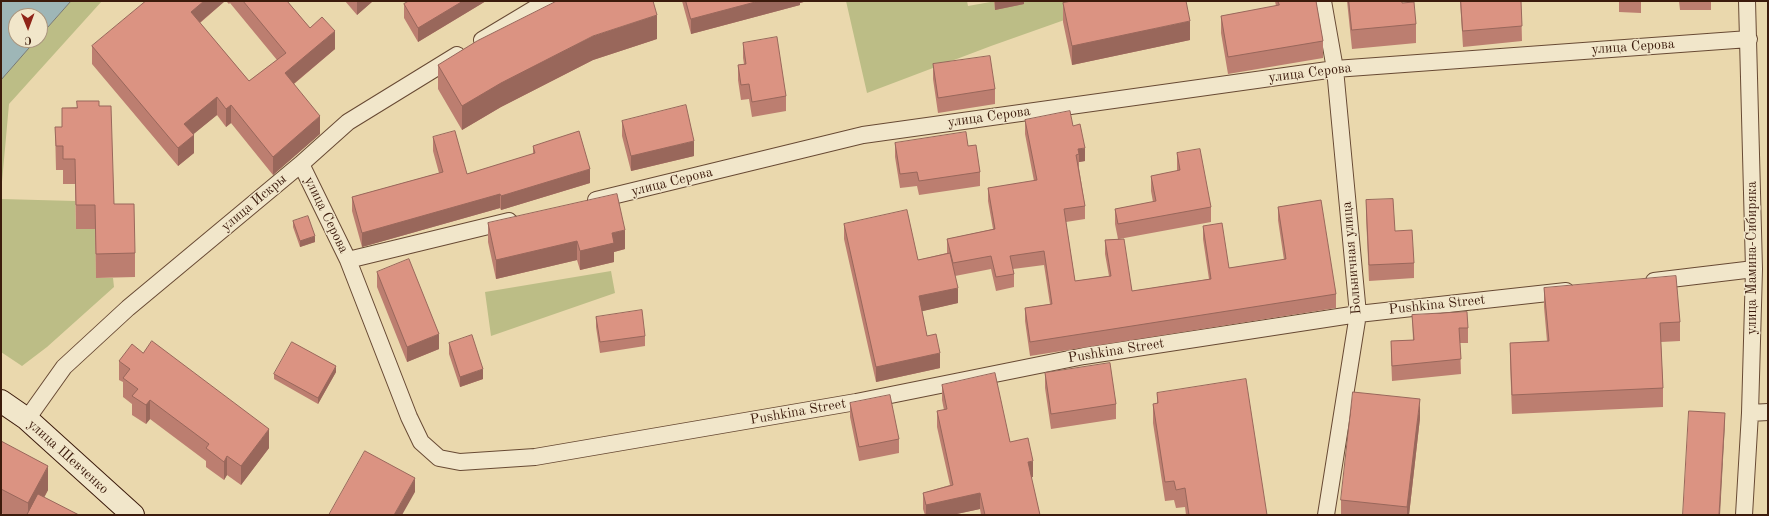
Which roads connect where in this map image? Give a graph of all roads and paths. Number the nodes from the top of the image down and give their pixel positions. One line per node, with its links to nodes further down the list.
1 (554, 1): 6 (street, улица Искры)
2 (1323, 1): 5 (street, Больничная улица)
3 (1747, 1): 4 (street, улица Мамина-Сибиряка)
4 (1749, 39): 5 (street, улица Серова); 10 (street, улица Мамина-Сибиряка)
5 (1335, 69): 7 (street, улица Серова); 13 (street, Больничная улица)
6 (301, 164): 9 (street, улица Серова); 17 (street, улица Искры)
7 (579, 204)
8 (525, 217): 9 (street, улица Серова)
9 (348, 260): 13 (street, Pushkina Street)
10 (1754, 269): 11 (street); 16 (street, улица Мамина-Сибиряка)
11 (1637, 282)
12 (1583, 289): 13 (street, Pushkina Street)
13 (1358, 314): 19 (street, Больничная улица)
14 (1, 401): 17 (main road, улица Шевченко)
15 (1768, 412): 16 (street)
16 (1750, 414): 20 (street, улица Мамина-Сибиряка)
17 (26, 419): 18 (main road, улица Шевченко)
18 (133, 515)
19 (1326, 515)
20 (1744, 515)

